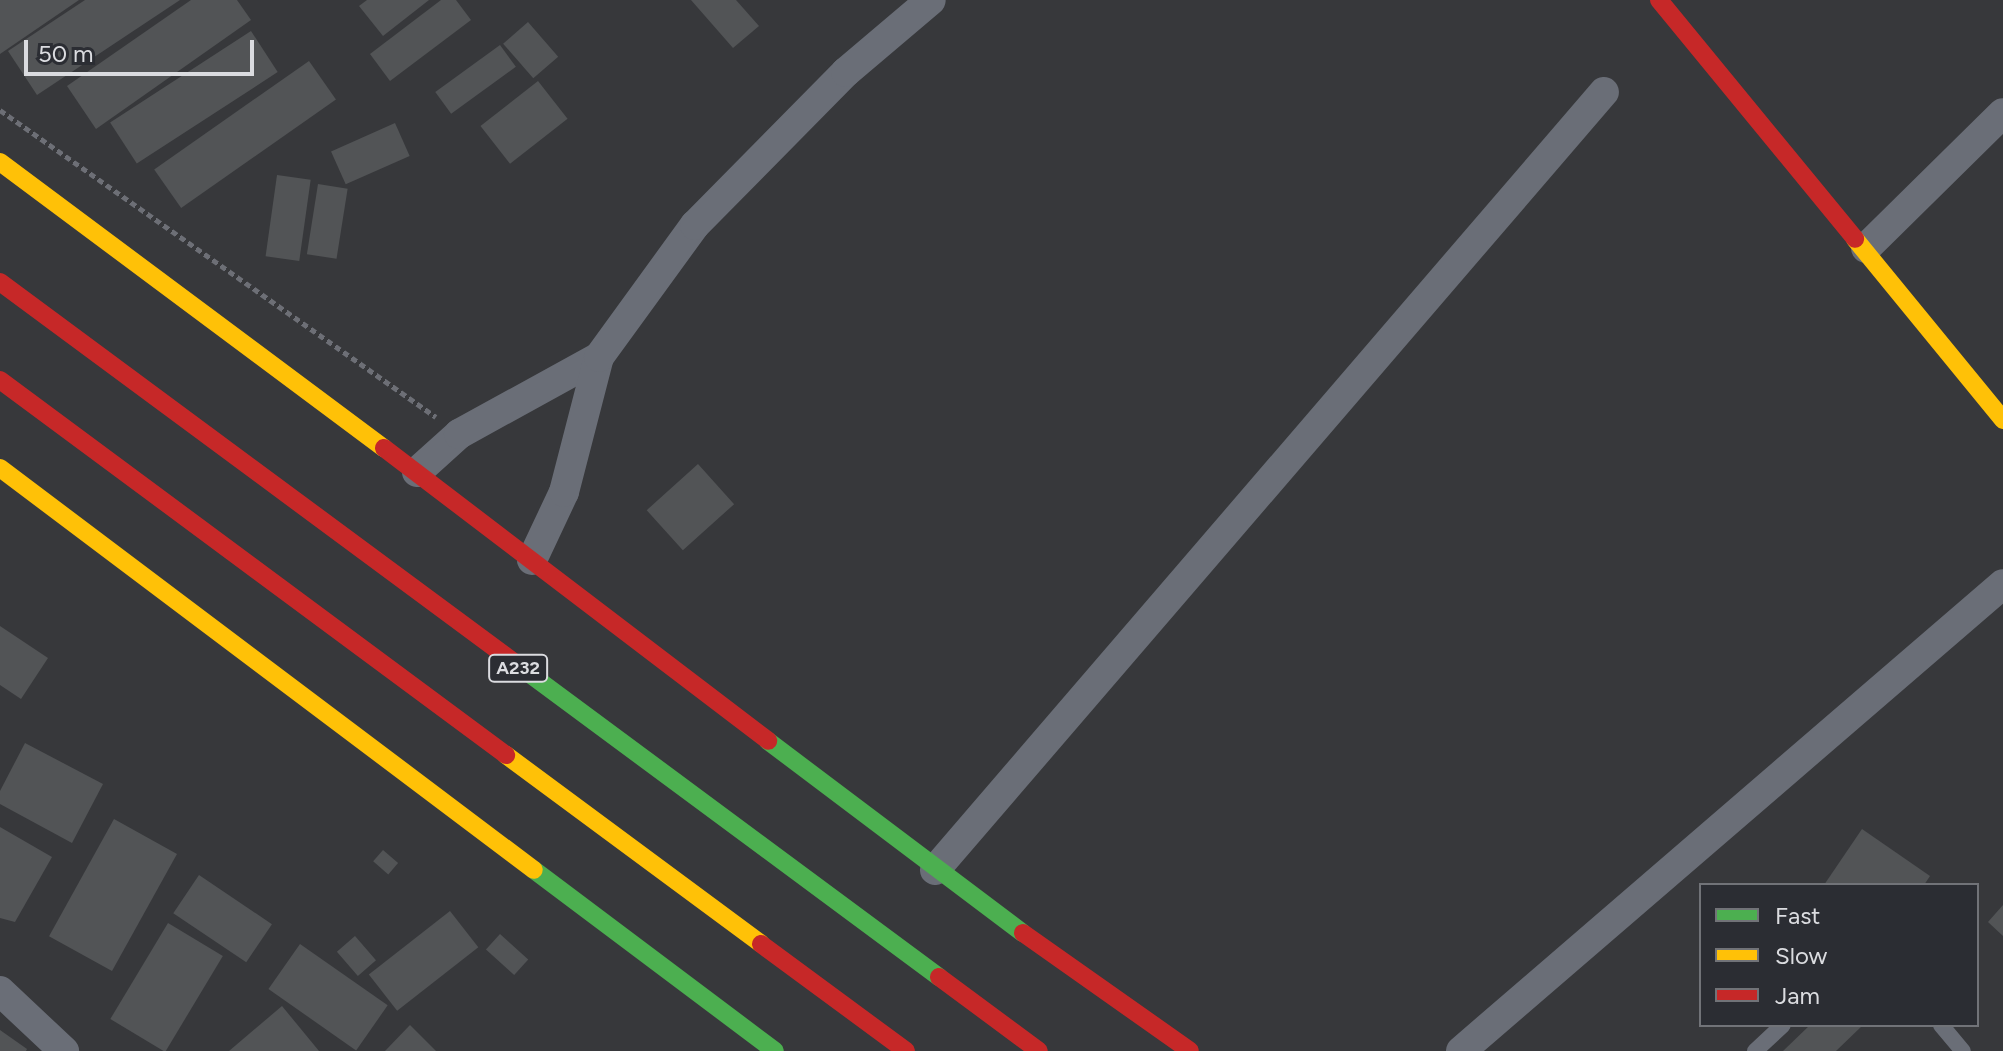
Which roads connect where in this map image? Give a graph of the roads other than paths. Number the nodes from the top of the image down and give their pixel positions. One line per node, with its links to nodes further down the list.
1 (931, 0): 8 (street)
2 (1659, 0): 6 (main road)
3 (1604, 92): 15 (street)
4 (2003, 113): 6 (street)
5 (0, 162): 12 (main road)
6 (1866, 248): 10 (main road)
7 (0, 282): 22 (main road, A232)
8 (599, 357): 12 (street); 13 (street)
9 (0, 380): 21 (main road)
10 (2003, 420)
11 (0, 468): 20 (main road)
12 (417, 472): 13 (main road)
13 (532, 560): 15 (main road)
14 (2003, 584): 24 (street)
15 (935, 870): 23 (main road)
16 (0, 991): 19 (street)
17 (1781, 1027): 25 (lane)
18 (1943, 1027): 26 (lane)
19 (64, 1051)
20 (775, 1051)
21 (906, 1051)
22 (1039, 1051)
23 (1190, 1051)
24 (1461, 1051)
25 (1755, 1051)
26 (1963, 1051)

